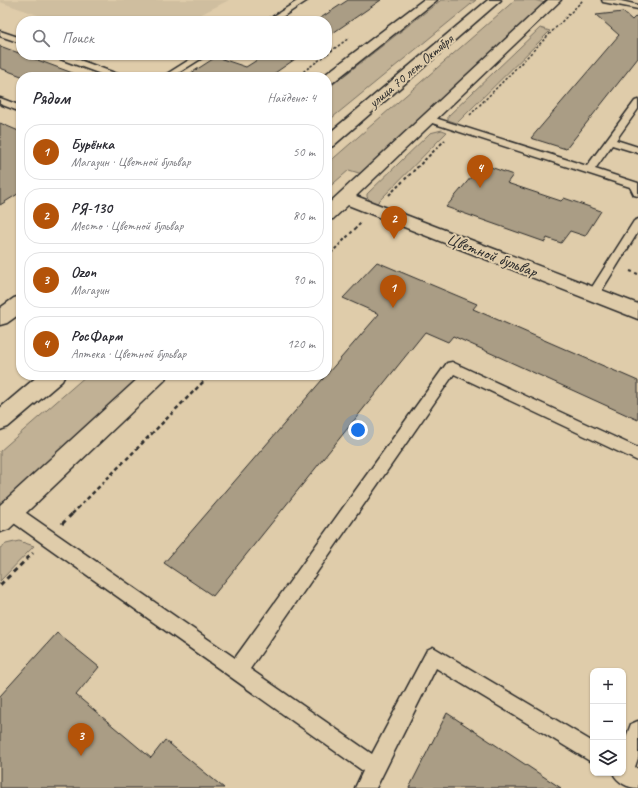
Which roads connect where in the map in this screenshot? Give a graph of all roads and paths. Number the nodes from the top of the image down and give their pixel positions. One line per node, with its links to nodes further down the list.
1 (304, 0): 7 (lane)
2 (431, 0): 16 (street)
3 (495, 0): 21 (street, улица 70 лет Октября)
4 (555, 0): 20 (street)
5 (606, 0): 6 (lane)
6 (638, 7)
7 (278, 16)
8 (0, 33): 9 (lane)
9 (16, 39)
10 (71, 60): 13 (lane)
11 (195, 60): 14 (lane)
12 (319, 60): 15 (path)
13 (104, 72)
14 (174, 72)
15 (303, 72)
16 (332, 76)
17 (0, 101): 19 (lane)
18 (638, 103): 22 (lane)
19 (16, 107)
20 (429, 119): 24 (lane); 26 (street)
21 (332, 139)
22 (610, 141): 23 (lane); 24 (lane)
23 (638, 150)
24 (589, 171): 25 (lane)
25 (638, 193)
26 (345, 198): 27 (street); 29 (street, Цветной бульвар)
27 (332, 210)
28 (638, 223): 29 (lane)
29 (593, 295): 31 (street, Цветной бульвар)
30 (16, 307): 32 (street)
31 (638, 312)
32 (0, 318)
33 (48, 380): 36 (street)
34 (151, 380): 38 (street)
35 (205, 380): 39 (path)
36 (0, 421)
37 (638, 455): 41 (lane)
38 (5, 516): 39 (lane)
39 (48, 538): 40 (path); 41 (lane)
40 (0, 585)
41 (237, 670): 45 (lane)
42 (638, 731): 44 (lane)
43 (590, 751): 45 (lane)
44 (626, 764)
45 (375, 768): 48 (lane)
46 (626, 774): 47 (lane)
47 (638, 781)
48 (365, 788)

